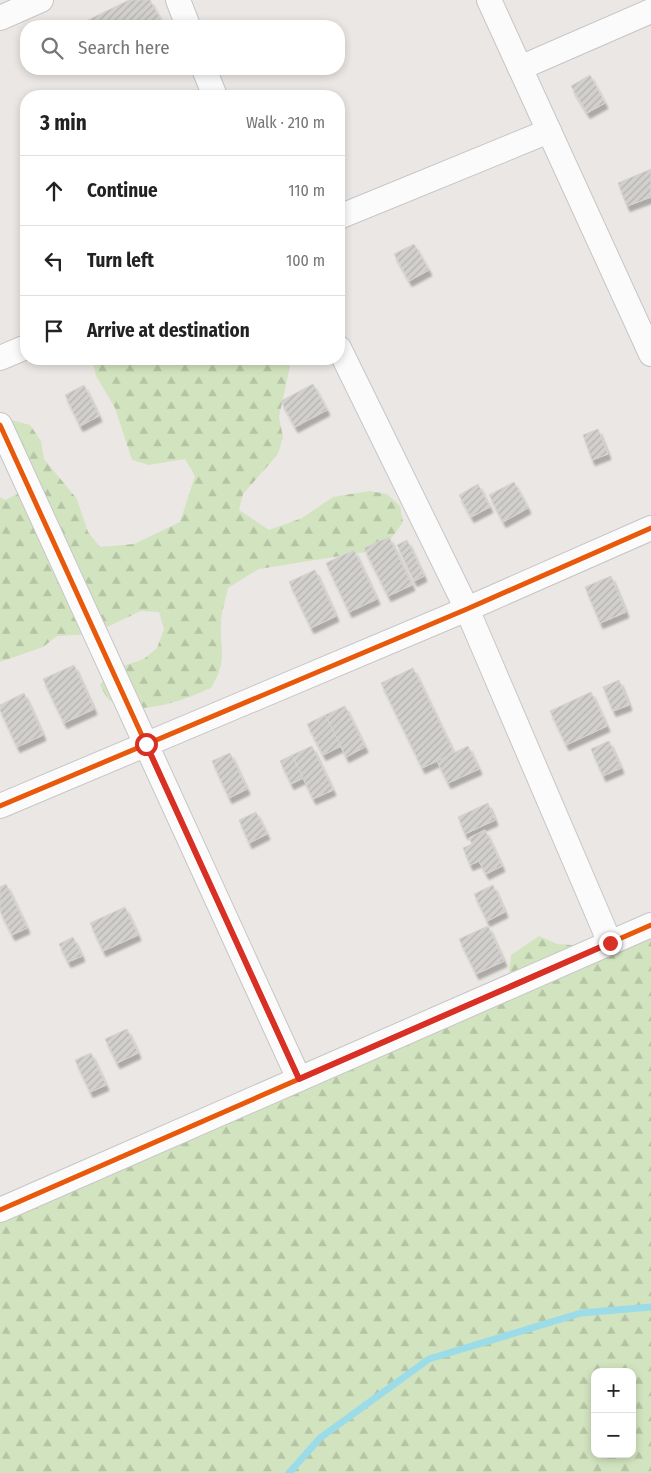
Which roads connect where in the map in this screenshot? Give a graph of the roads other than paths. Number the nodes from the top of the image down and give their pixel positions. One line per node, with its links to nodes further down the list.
1 (41, 0): 5 (street)
2 (178, 0): 6 (street)
3 (489, 0): 7 (street)
4 (651, 11): 7 (street)
5 (0, 18)
6 (186, 20)
7 (520, 68): 10 (street)
8 (206, 75): 9 (street)
9 (213, 90)
10 (549, 130): 11 (street); 13 (street)
11 (345, 215)
12 (20, 350): 14 (street)
13 (651, 354)
14 (0, 358)
15 (345, 360): 18 (street)
16 (0, 425): 19 (street)
17 (651, 528): 18 (street)
18 (467, 610): 19 (street); 22 (street)
19 (146, 744): 20 (street); 23 (street)
20 (0, 806)
21 (651, 925): 22 (street)
22 (610, 943): 23 (street)
23 (299, 1079): 24 (street)
24 (0, 1210)

